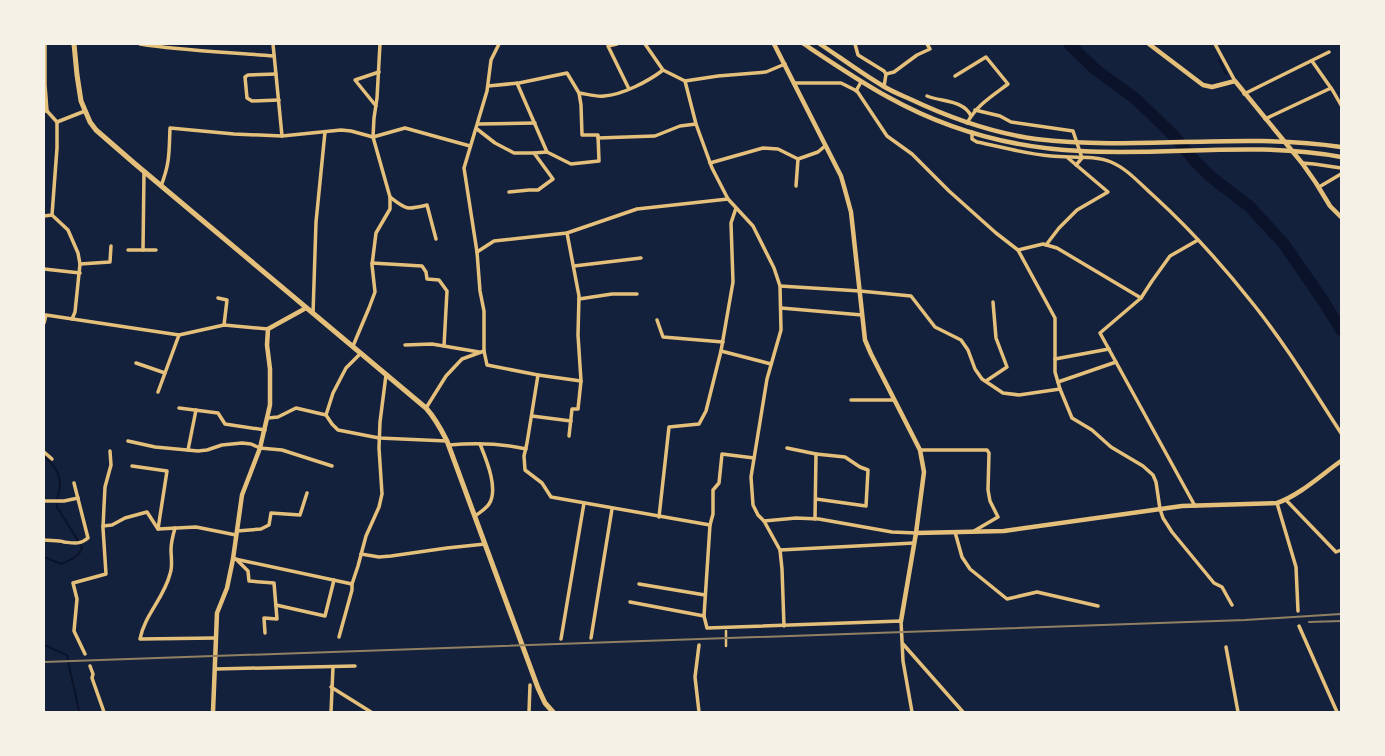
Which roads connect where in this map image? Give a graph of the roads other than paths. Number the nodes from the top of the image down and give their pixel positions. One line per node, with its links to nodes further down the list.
1 (45, 44): 44 (street)
2 (74, 44): 45 (main road)
3 (140, 44): 17 (street)
4 (170, 44): 17 (street)
5 (273, 44): 19 (street)
6 (380, 44): 23 (street)
7 (499, 44): 32 (street)
8 (617, 44): 35 (street)
9 (645, 44): 22 (street)
10 (774, 44): 21 (street)
11 (804, 44): 29 (street)
12 (820, 44): 33 (street)
13 (855, 44): 25 (street)
14 (927, 44): 25 (street)
15 (1149, 44): 28 (street)
16 (1215, 44): 28 (street)
17 (171, 49): 19 (street)
18 (1329, 52): 20 (street)
19 (274, 56): 24 (street)
20 (1312, 61): 34 (street); 38 (street)
21 (785, 64): 27 (street); 31 (street)
22 (663, 70): 27 (street); 35 (street)
23 (379, 72): 42 (street); 42 (street)
24 (276, 74): 40 (street); 40 (street)
25 (886, 74): 33 (street)
26 (955, 76): 43 (street)
27 (685, 81): 52 (street)
28 (1235, 81): 38 (street)
29 (862, 82): 36 (street); 55 (street)
30 (517, 83): 32 (street); 37 (street); 50 (street)
31 (795, 83): 36 (street); 60 (street)
32 (488, 86): 51 (street)
33 (884, 87): 49 (street)
34 (1331, 88): 41 (street); 47 (street)
35 (629, 89): 37 (street)
36 (856, 90): 92 (street)
37 (579, 93): 58 (street)
38 (1244, 94): 47 (street)
39 (927, 96): 46 (street)
40 (279, 100): 56 (street)
41 (1341, 105)
42 (376, 106): 57 (street)
43 (975, 110): 46 (street); 66 (street)
44 (46, 111): 48 (street)
45 (85, 111): 48 (street); 72 (main road)
46 (971, 116): 49 (street)
47 (1265, 119): 69 (street)
48 (57, 122): 81 (street)
49 (967, 122): 61 (street)
50 (535, 123): 51 (street); 63 (street)
51 (478, 124): 53 (street)
52 (696, 124): 58 (street); 68 (street)
53 (477, 129): 59 (street); 62 (street)
54 (325, 132): 56 (street); 57 (street); 109 (street)
55 (972, 132): 64 (street); 65 (street)
56 (282, 136): 74 (street)
57 (373, 137): 59 (street); 78 (street)
58 (598, 138): 63 (street)
59 (470, 146): 93 (street)
60 (825, 146): 67 (street); 101 (street)
61 (1341, 148)
62 (534, 152): 63 (street); 77 (street)
63 (547, 152)
64 (1341, 156)
65 (1067, 157): 66 (street); 70 (street)
66 (1082, 158): 70 (street); 86 (street)
67 (798, 160): 68 (street); 75 (street)
68 (710, 163): 79 (street)
69 (1302, 163): 71 (street); 76 (street)
70 (1076, 165): 87 (street)
71 (1341, 168)
72 (144, 172): 74 (main road); 90 (street)
73 (1341, 174): 76 (street)
74 (161, 186): 107 (main road)
75 (796, 186)
76 (1319, 187): 83 (street)
77 (510, 192)
78 (390, 196): 85 (street); 95 (street)
79 (728, 199): 80 (street); 84 (street)
80 (736, 208): 100 (street); 117 (street)
81 (52, 215): 82 (street); 96 (street)
82 (44, 216)
83 (1341, 217)
84 (567, 232): 93 (street); 97 (street)
85 (436, 239)
86 (1198, 240): 104 (street); 147 (street)
87 (1046, 245): 92 (street); 104 (street)
88 (110, 246): 96 (street)
89 (128, 250): 90 (street)
90 (143, 250): 91 (street)
91 (156, 250)
92 (1018, 250): 125 (street)
93 (477, 252): 123 (street)
94 (641, 258): 97 (street)
95 (372, 263): 119 (street); 120 (street)
96 (80, 264): 99 (street)
97 (574, 266): 105 (street)
98 (44, 269): 99 (street)
99 (80, 273): 111 (street)
100 (780, 286): 101 (street); 108 (street)
101 (860, 291): 110 (street); 133 (street)
102 (637, 294): 105 (street)
103 (218, 298): 114 (street)
104 (1141, 298): 121 (street)
105 (579, 299): 132 (street)
106 (993, 302): 133 (street)
107 (306, 308): 109 (main road); 115 (street)
108 (781, 308): 110 (street); 128 (street)
109 (313, 314): 119 (main road)
110 (862, 316): 138 (street)
111 (72, 319): 113 (street); 116 (street)
112 (657, 320): 117 (street)
113 (44, 323)
114 (224, 325): 115 (street); 116 (street)
115 (268, 329): 144 (street)
116 (179, 335): 129 (street)
117 (723, 342): 122 (street)
118 (405, 345): 120 (street)
119 (353, 346): 124 (main road)
120 (444, 346): 123 (street)
121 (1109, 349): 125 (street); 126 (street)
122 (721, 351): 128 (street); 178 (street)
123 (482, 352): 131 (street); 140 (street)
124 (361, 353): 130 (main road); 142 (street)
125 (1055, 359): 134 (street)
126 (1116, 362): 134 (street); 174 (street)
127 (136, 363): 129 (street)
128 (771, 364): 162 (street)
129 (165, 374): 136 (street)
130 (386, 375): 140 (main road); 149 (street)
131 (538, 375): 132 (street); 143 (street)
132 (581, 381): 145 (street)
133 (986, 381): 135 (street)
134 (1058, 382): 135 (street)
135 (1060, 389): 176 (street)
136 (158, 392)
137 (851, 400): 138 (street)
138 (894, 400): 157 (street)
139 (179, 408): 141 (street)
140 (426, 408): 151 (main road)
141 (196, 410): 146 (street); 156 (street)
142 (326, 415): 144 (street); 149 (street)
143 (532, 416): 145 (street); 155 (street)
144 (268, 418): 146 (street)
145 (571, 421): 148 (street)
146 (265, 430): 153 (street)
147 (1341, 433)
148 (569, 436)
149 (379, 438): 151 (street); 194 (street)
150 (128, 441): 156 (street)
151 (448, 443): 152 (street); 177 (main road)
152 (480, 444): 155 (street); 177 (street)
153 (260, 448): 156 (street); 165 (street); 187 (street)
154 (787, 448): 160 (street)
155 (526, 449): 172 (street)
156 (188, 450)
157 (920, 450): 186 (street); 188 (street)
158 (110, 451): 181 (street)
159 (44, 452): 161 (street)
160 (816, 454): 169 (street); 169 (street)
161 (52, 458)
162 (754, 458): 180 (street); 182 (street)
163 (1341, 461): 170 (street)
164 (132, 466): 184 (street)
165 (332, 466)
166 (74, 483): 168 (street)
167 (307, 493): 187 (street)
168 (78, 498): 171 (street); 189 (street)
169 (816, 499): 179 (street)
170 (1286, 500): 173 (street); 193 (street)
171 (44, 501)
172 (584, 503): 175 (street); 214 (street)
173 (1277, 503): 174 (street); 204 (street)
174 (1195, 506): 176 (street)
175 (612, 509): 178 (street); 213 (street)
176 (1160, 509): 186 (street); 202 (street)
177 (475, 516): 191 (main road)
178 (659, 517): 182 (street)
179 (815, 518): 180 (street); 188 (street)
180 (764, 521): 192 (street)
181 (103, 526): 184 (street); 219 (street)
182 (710, 526): 199 (street)
183 (175, 528): 184 (street); 187 (street); 212 (street)
184 (158, 529)
185 (955, 532): 186 (street); 188 (street); 203 (street)
186 (973, 532)
187 (237, 533): 195 (street)
188 (916, 533): 190 (street)
189 (44, 540)
190 (914, 543): 192 (street); 206 (street)
191 (485, 544): 194 (street); 232 (main road)
192 (780, 550): 207 (street)
193 (1341, 550)
194 (361, 554): 197 (street)
195 (234, 559): 196 (street); 201 (street); 212 (street)
196 (334, 580): 197 (street); 201 (street)
197 (352, 584): 211 (street)
198 (639, 584): 199 (street)
199 (705, 595): 205 (street)
200 (630, 602): 205 (street)
201 (276, 605): 210 (street)
202 (1232, 605)
203 (1098, 606)
204 (1298, 610)
205 (704, 616): 207 (street)
206 (901, 621): 207 (street); 215 (street)
207 (784, 626)
208 (1300, 626): 237 (street)
209 (726, 631): 217 (street)
210 (265, 634)
211 (339, 637)
212 (216, 638): 223 (street)
213 (591, 638)
214 (561, 639)
215 (902, 643): 234 (street); 235 (street)
216 (699, 645): 233 (street)
217 (726, 646)
218 (1226, 647): 236 (street)
219 (85, 654)
220 (90, 666): 228 (street)
221 (355, 666): 222 (street)
222 (333, 667): 223 (street); 225 (street)
223 (215, 669): 229 (street)
224 (530, 684): 227 (street)
225 (331, 687): 226 (street); 230 (street)
226 (368, 711)
227 (529, 711): 231 (street)
228 (104, 712)
229 (213, 712)
230 (330, 712)
231 (534, 712)
232 (552, 712)
233 (699, 712)
234 (912, 712)
235 (963, 712)
236 (1238, 712)
237 (1337, 712)

